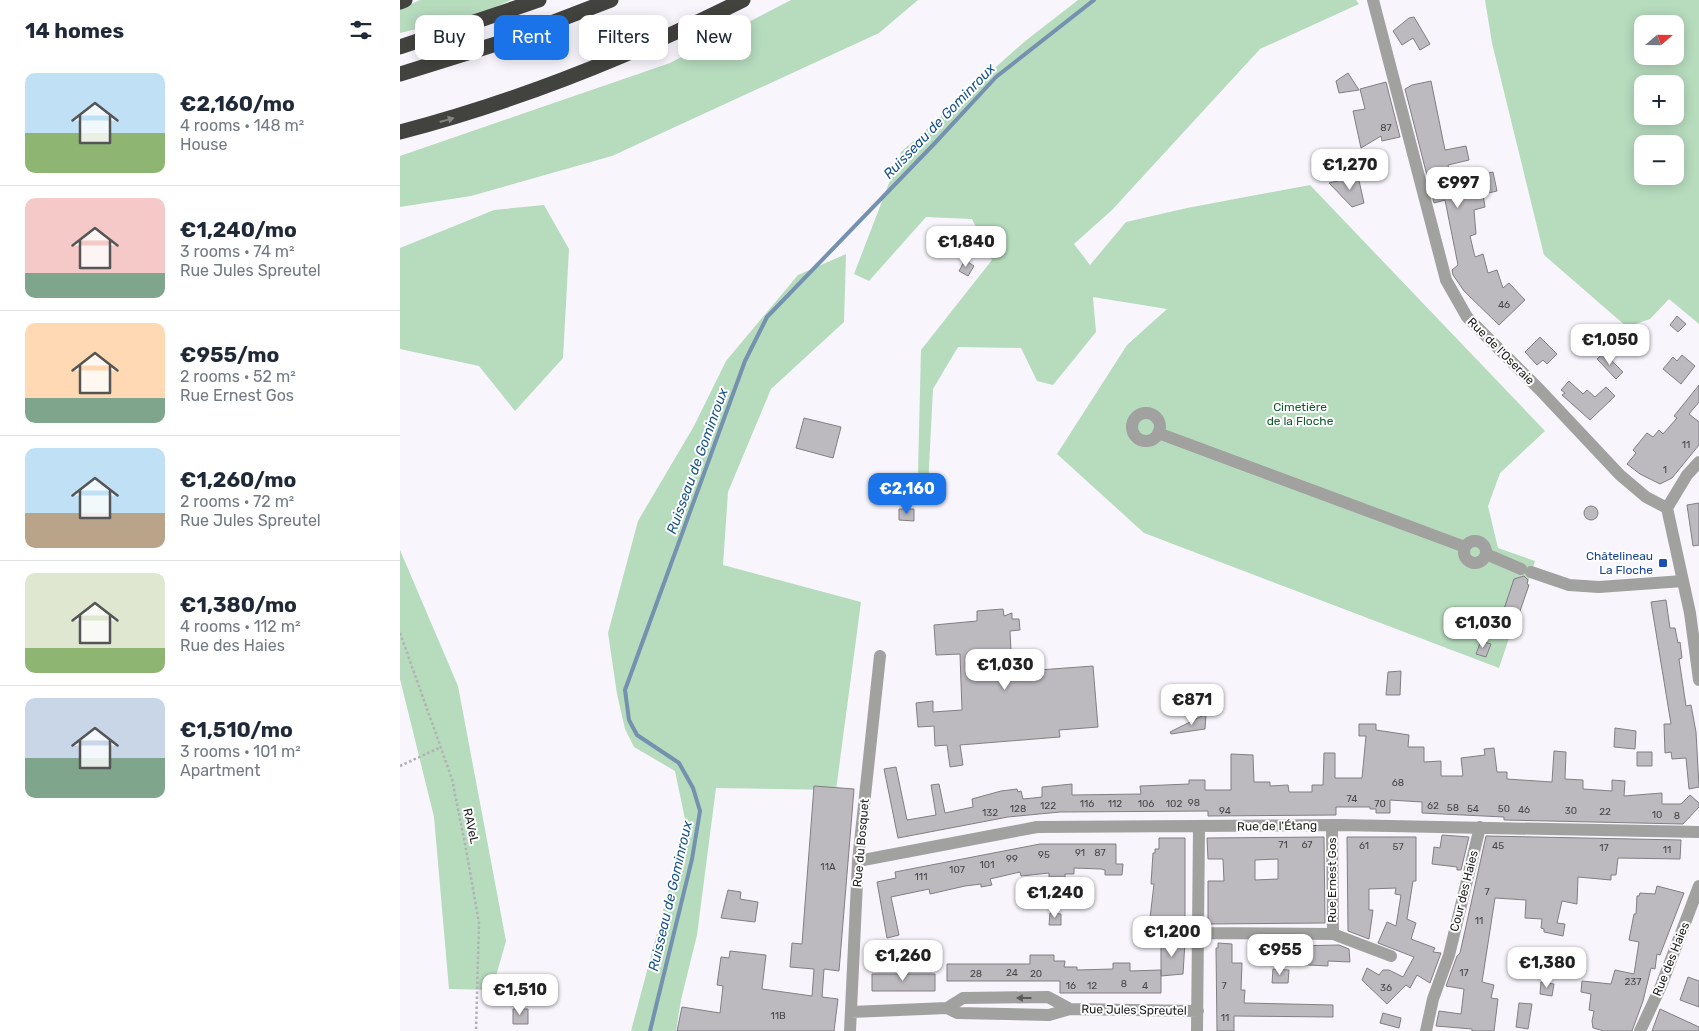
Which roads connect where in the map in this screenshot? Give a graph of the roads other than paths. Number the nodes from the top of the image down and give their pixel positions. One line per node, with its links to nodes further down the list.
1 (405, 0): 6 (highway)
2 (539, 0): 7 (highway)
3 (611, 0): 8 (highway)
4 (743, 0): 9 (highway, one-way to 4)
5 (1373, 0): 12 (street, Rue de l'Oseraie)
6 (400, 2)
7 (400, 46)
8 (400, 74)
9 (400, 132)
10 (1158, 432): 13 (street)
11 (1699, 462): 12 (street)
12 (1667, 508): 13 (street)
13 (1684, 581): 15 (street)
14 (880, 656): 20 (street, Rue du Bosquet)
15 (1699, 680)
16 (1332, 825): 17 (street, Rue de l'Étang); 18 (street, Rue de l'Étang); 23 (street, Rue Ernest Gos)
17 (1480, 827): 19 (street, Rue de l'Étang); 29 (street, Cour des Haies)
18 (1198, 828): 20 (street, Rue de l'Étang); 22 (street)
19 (1699, 832)
20 (858, 861): 26 (street, Rue du Bosquet)
21 (1699, 886): 30 (street, Rue des Haies)
22 (1198, 933): 23 (street, Rue Ernest Gos); 25 (street)
23 (1333, 934): 24 (street, Rue Ernest Gos)
24 (1391, 956)
25 (1198, 1011): 26 (street, Rue Jules Spreutel); 28 (street)
26 (851, 1012): 27 (street, Rue du Bosquet)
27 (850, 1031)
28 (1197, 1031)
29 (1426, 1031)
30 (1640, 1031)

